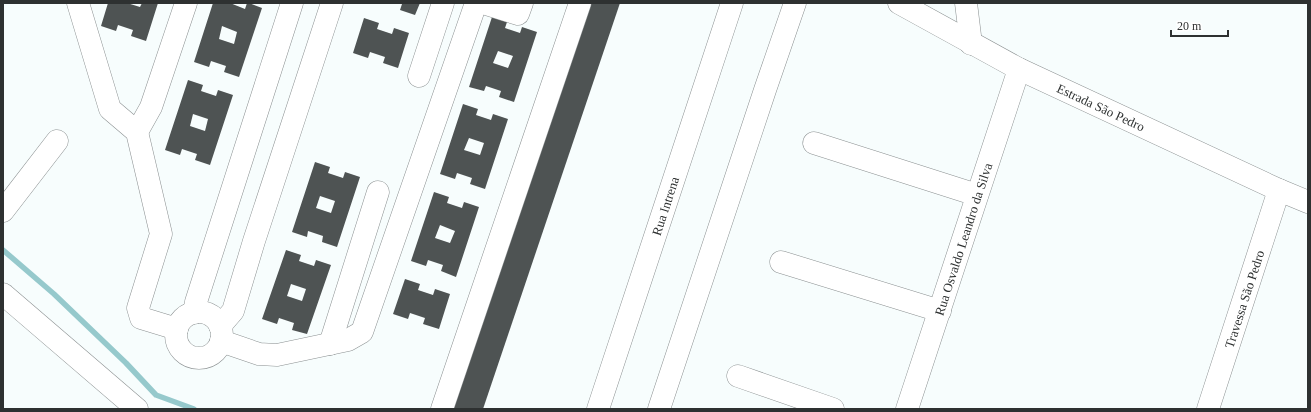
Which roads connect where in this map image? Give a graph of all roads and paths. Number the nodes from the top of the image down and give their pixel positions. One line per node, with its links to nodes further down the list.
1 (78, 3): 17 (street)
2 (186, 3): 17 (street)
3 (292, 3): 28 (street)
4 (332, 3): 30 (street)
5 (443, 3): 16 (street)
6 (476, 3): 31 (street)
7 (483, 3): 8 (street)
8 (522, 3)
9 (580, 3): 34 (street)
10 (732, 3): 35 (street, Rua Intrena)
11 (795, 3): 36 (street)
12 (899, 3): 14 (street, Estrada São Pedro)
13 (966, 3): 14 (street)
14 (971, 44): 15 (street, Estrada São Pedro)
15 (1018, 69): 20 (street, Estrada São Pedro); 22 (street, Rua Osvaldo Leandro da Silva)
16 (419, 76)
17 (137, 132): 29 (street)
18 (57, 141): 24 (street)
19 (814, 143): 22 (street)
20 (1279, 190): 23 (street, Estrada São Pedro); 39 (street, Travessa São Pedro)
21 (378, 192): 31 (street)
22 (977, 195): 27 (street, Rua Osvaldo Leandro da Silva)
23 (1308, 202)
24 (3, 211)
25 (781, 262): 27 (street)
26 (3, 294): 33 (street)
27 (940, 311): 38 (street, Rua Osvaldo Leandro da Silva)
28 (194, 313): 29 (street); 30 (street)
29 (177, 329): 30 (street)
30 (220, 334): 31 (street)
31 (330, 344)
32 (738, 376): 37 (street)
33 (136, 409)
34 (442, 409)
35 (598, 409)
36 (659, 409)
37 (833, 409)
38 (907, 409)
39 (1208, 409)

